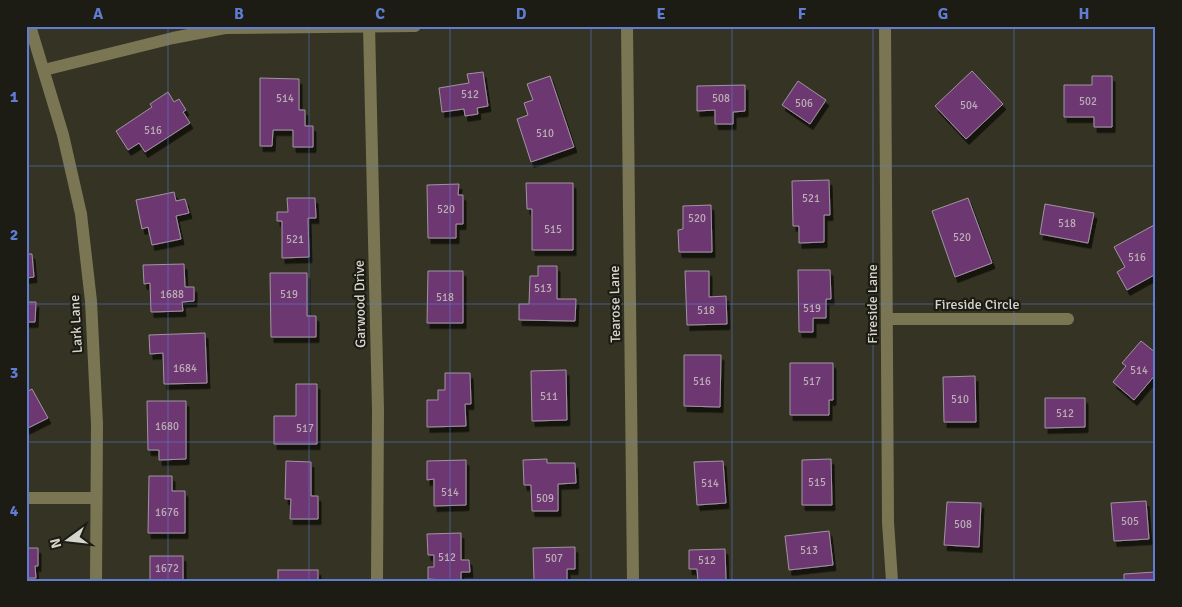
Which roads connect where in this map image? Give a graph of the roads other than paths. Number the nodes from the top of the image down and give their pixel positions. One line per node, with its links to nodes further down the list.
1 (30, 26): 6 (street, Lark Lane)
2 (369, 26): 3 (street); 6 (street); 12 (street, Garwood Drive)
3 (415, 26)
4 (627, 26): 13 (street, Tearose Lane)
5 (885, 26): 7 (street, Fireside Lane)
6 (44, 70): 10 (street, Lark Lane)
7 (887, 319): 8 (street, Fireside Circle); 14 (street, Fireside Lane)
8 (1068, 319)
9 (26, 498): 10 (street)
10 (96, 498): 11 (street, Lark Lane)
11 (96, 581)
12 (377, 581)
13 (634, 581)
14 (892, 581)

